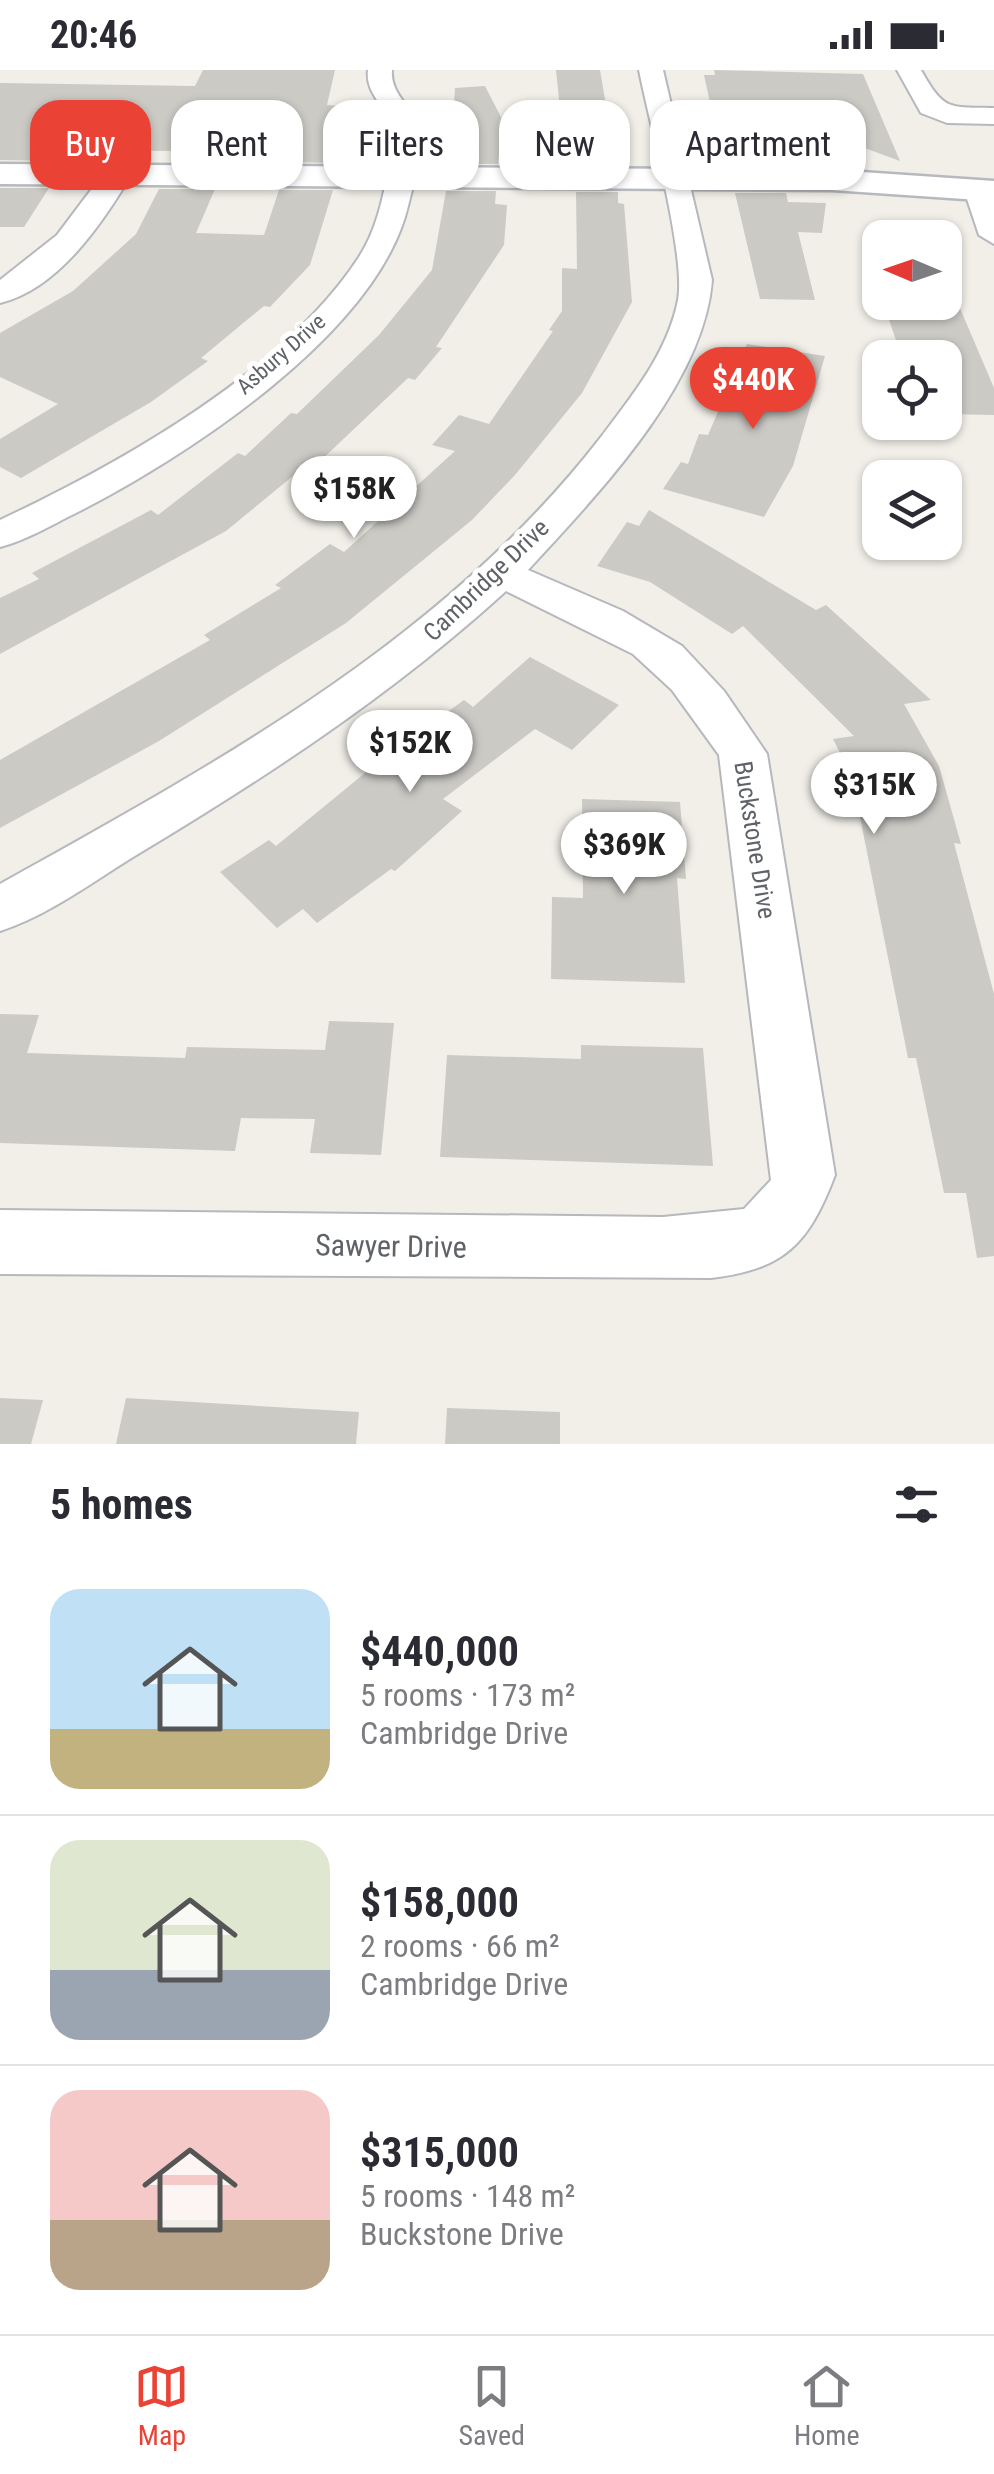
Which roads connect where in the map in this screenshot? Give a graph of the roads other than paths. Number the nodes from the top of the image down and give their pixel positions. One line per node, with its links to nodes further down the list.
1 (380, 70): 4 (street, Asbury Drive)
2 (652, 70): 5 (street, Cambridge Drive)
3 (910, 70): 6 (street)
4 (388, 100)
5 (659, 100)
6 (994, 116)
7 (151, 172): 10 (street)
8 (30, 173): 9 (street)
9 (0, 174)
10 (323, 175)
11 (479, 177): 12 (street)
12 (650, 179)
13 (866, 182): 17 (street)
14 (107, 190): 19 (street)
15 (397, 190): 20 (street, Asbury Drive)
16 (679, 190): 21 (street, Cambridge Drive)
17 (986, 190): 18 (street)
18 (994, 235)
19 (0, 294)
20 (0, 535)
21 (500, 574): 22 (street, Cambridge Drive); 23 (street, Buckstone Drive)
22 (0, 910)
23 (777, 1226): 24 (street, Sawyer Drive)
24 (0, 1242)

